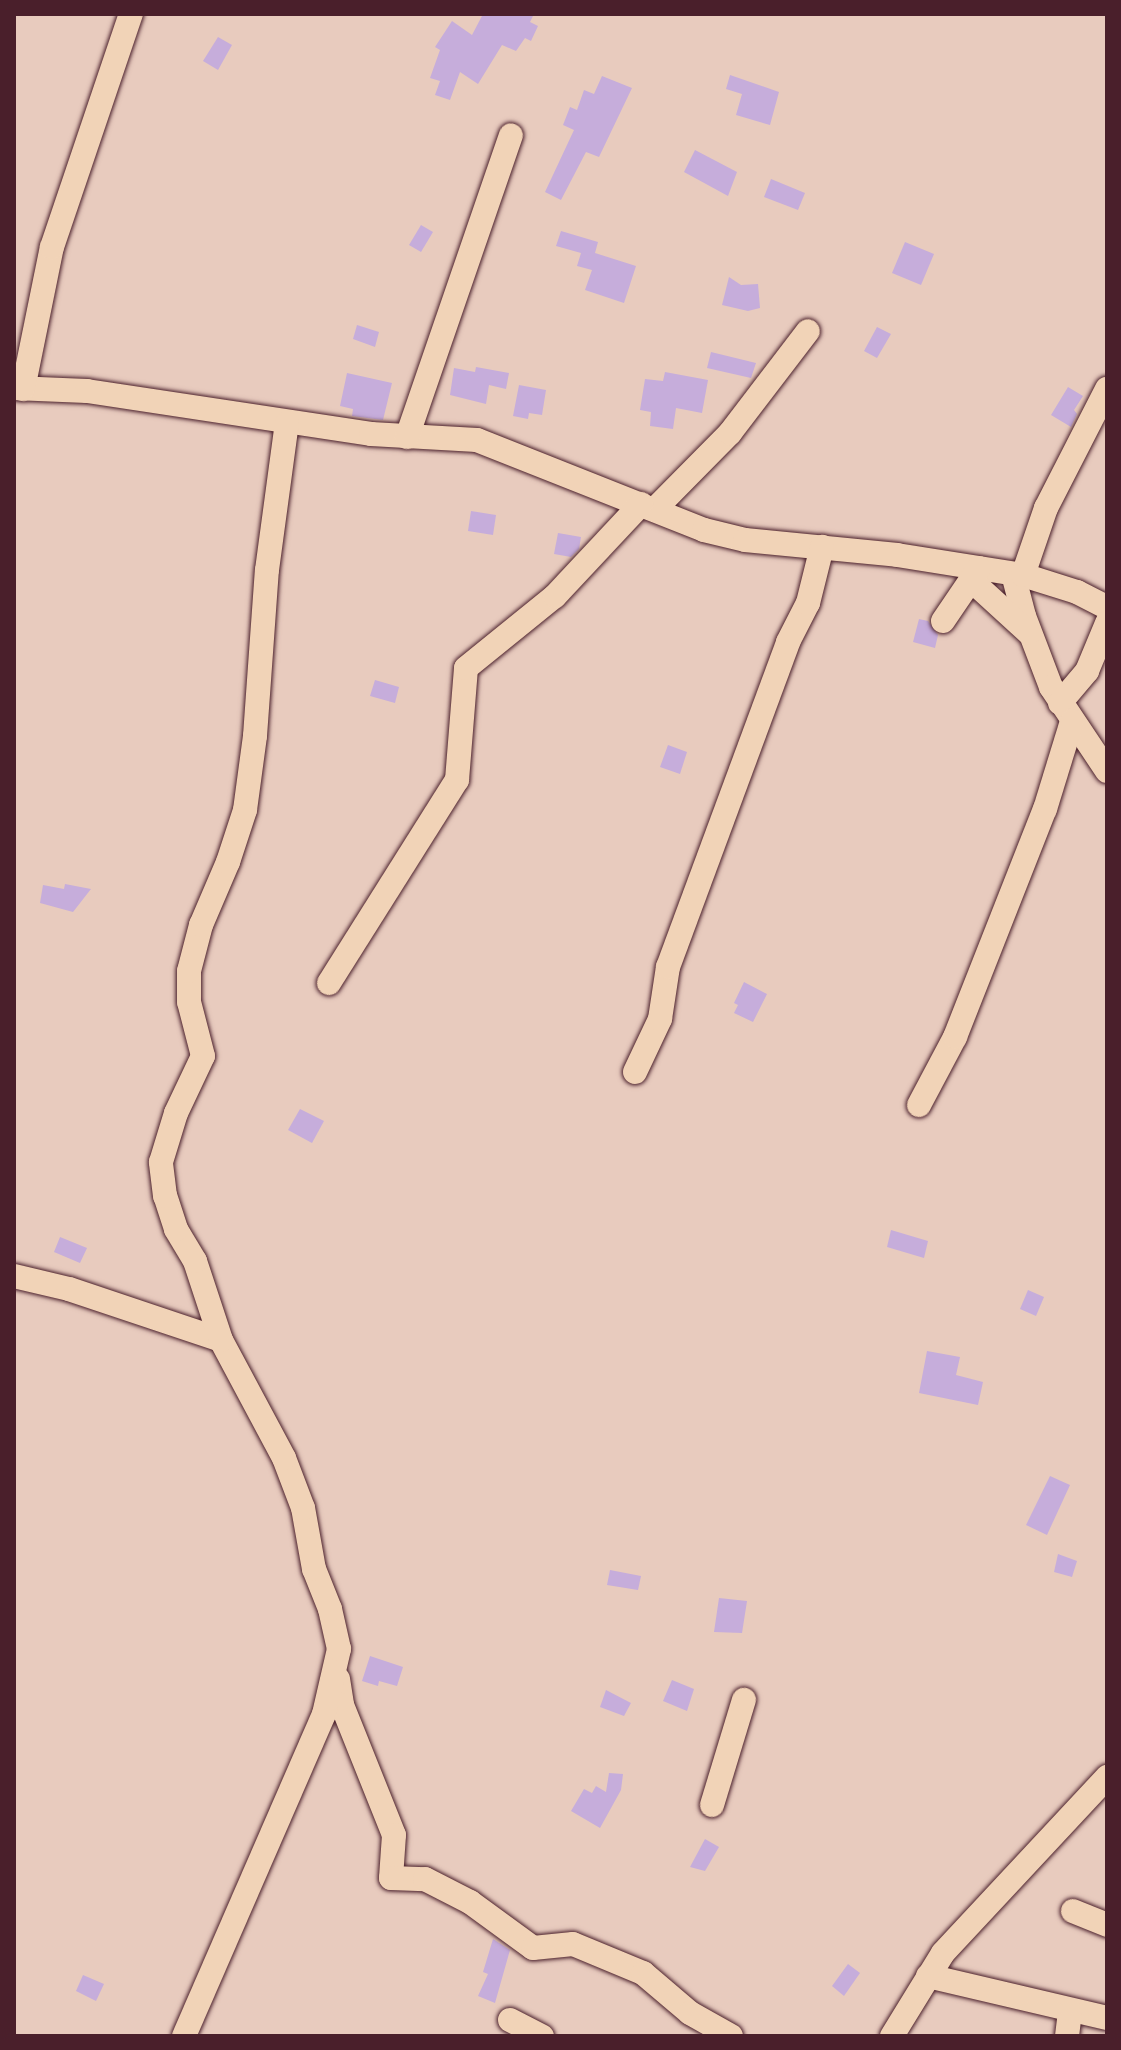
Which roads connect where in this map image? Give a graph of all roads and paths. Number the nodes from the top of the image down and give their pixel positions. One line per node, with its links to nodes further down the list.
1 (131, 14): 4 (street)
2 (511, 135): 7 (street)
3 (808, 331): 8 (street)
4 (19, 388): 6 (street)
5 (1107, 389): 11 (street)
6 (287, 423): 7 (street); 22 (street)
7 (407, 437): 8 (street)
8 (648, 507): 9 (street); 18 (street)
9 (822, 547): 10 (street); 19 (street)
10 (975, 574): 11 (street); 13 (street); 15 (street)
11 (1018, 574): 12 (street); 15 (street)
12 (1107, 607)
13 (943, 621)
14 (1107, 623): 16 (street)
15 (1032, 635): 16 (street)
16 (1066, 712): 17 (street); 20 (street)
17 (1107, 771)
18 (329, 983)
19 (635, 1072)
20 (919, 1105)
21 (14, 1276): 22 (street)
22 (221, 1340): 23 (street)
23 (336, 1669): 33 (street); 35 (street)
24 (744, 1700): 26 (street)
25 (1107, 1777): 29 (street)
26 (712, 1805)
27 (1073, 1911): 28 (street)
28 (1107, 1925)
29 (928, 1976): 30 (street); 36 (street)
30 (1070, 2011): 31 (street); 37 (street)
31 (1107, 2018)
32 (510, 2020): 34 (street)
33 (184, 2036)
34 (542, 2036)
35 (731, 2036)
36 (892, 2036)
37 (1067, 2036)

